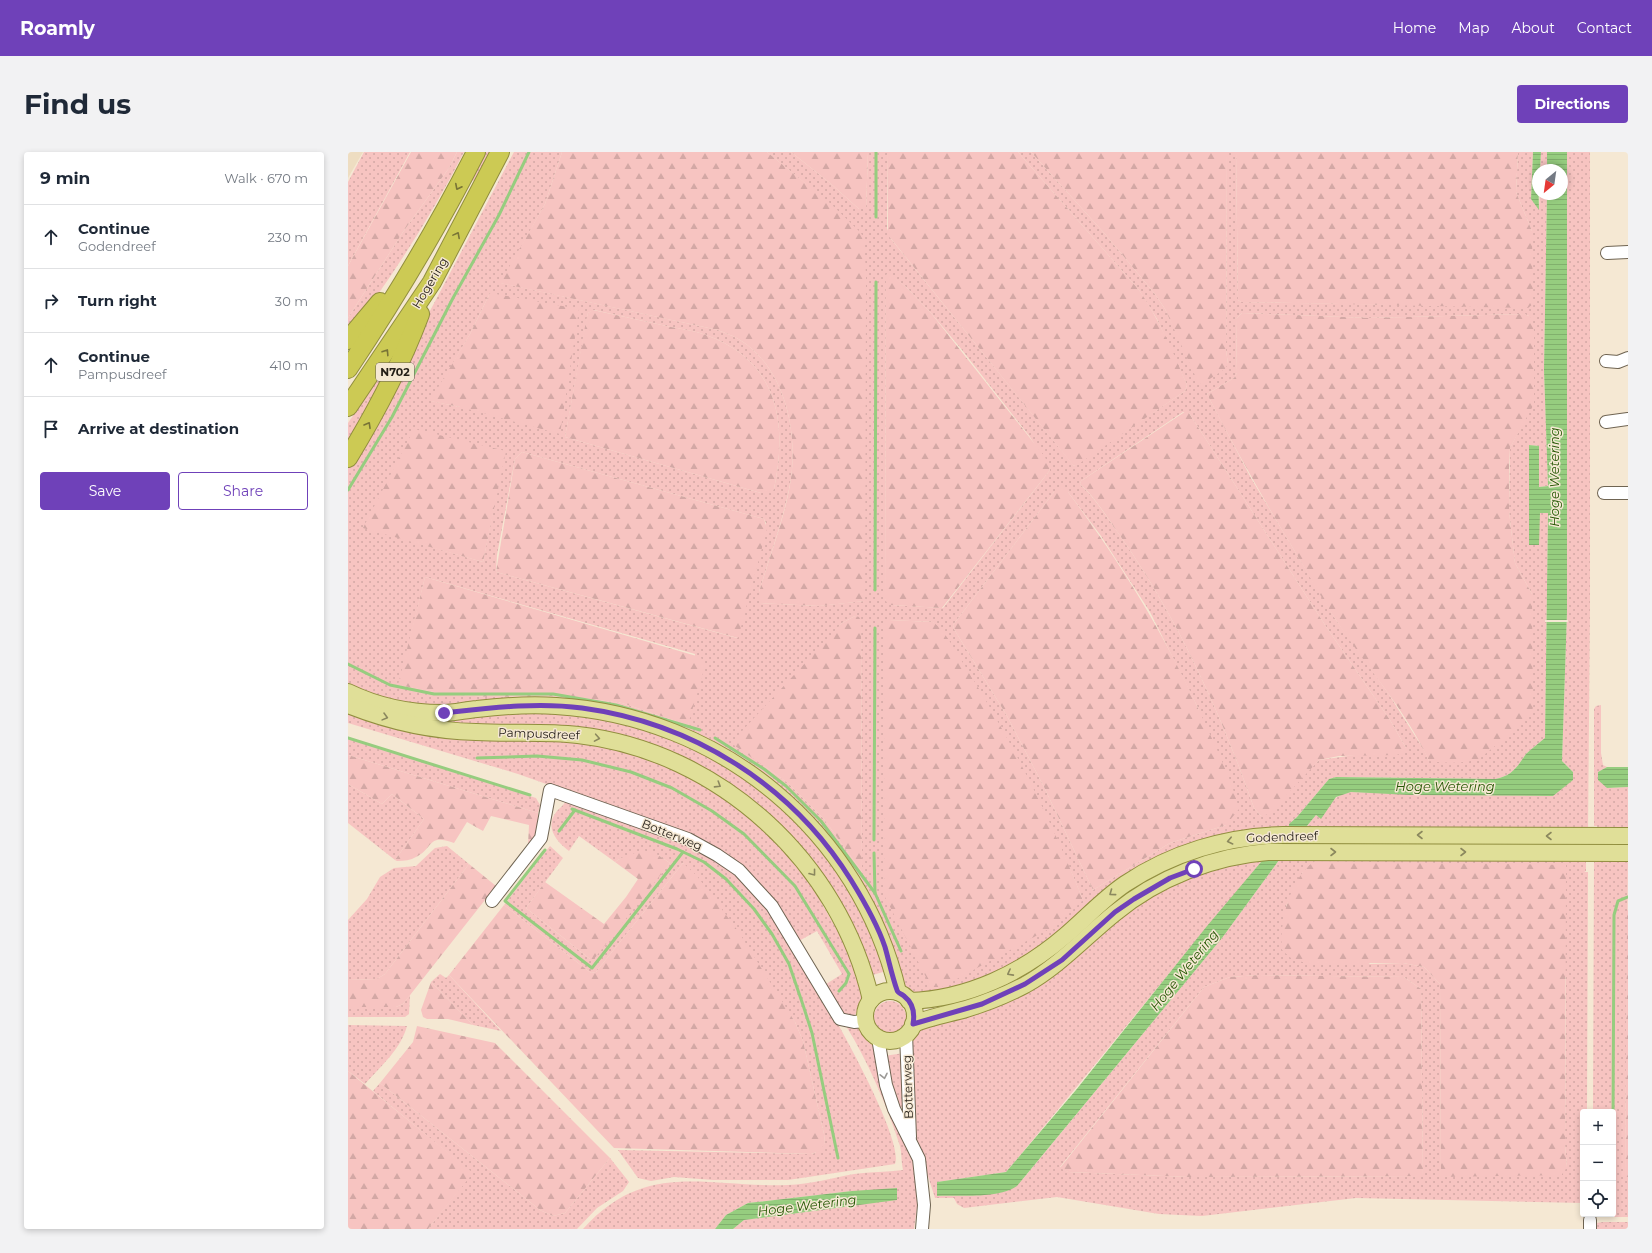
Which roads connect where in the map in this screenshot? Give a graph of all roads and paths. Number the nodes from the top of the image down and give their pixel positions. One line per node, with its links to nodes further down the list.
1 (476, 152): 5 (highway, Hogering, one-way to 5)
2 (500, 152): 6 (highway, Hogering / N702, one-way to 2)
3 (1628, 252): 4 (street)
4 (1606, 253)
5 (414, 264): 7 (highway); 10 (highway, Hogering)
6 (432, 282): 11 (highway, Hogering / N702, one-way to 6); 14 (highway, N702, one-way to 6)
7 (348, 340)
8 (1628, 358): 9 (street)
9 (1606, 362)
10 (348, 369)
11 (348, 407)
12 (1628, 419): 13 (street)
13 (1606, 422)
14 (348, 458)
15 (1604, 493): 16 (street)
16 (1628, 493)
17 (348, 692): 22 (main road)
18 (348, 705): 23 (main road, Pampusdreef, one-way to 23)
19 (1628, 836): 22 (main road, Godendreef, one-way to 22)
20 (1628, 852): 25 (main road, Godendreef, one-way to 20)
21 (492, 901): 24 (street, Botterweg)
22 (904, 997): 23 (main road); 25 (main road)
23 (871, 1000): 24 (main road)
24 (865, 1021): 26 (main road)
25 (910, 1029): 26 (main road); 27 (street, Botterweg)
26 (878, 1038): 27 (street, Botterweg, one-way to 27)
27 (910, 1140): 28 (street, Botterweg)
28 (922, 1229)

